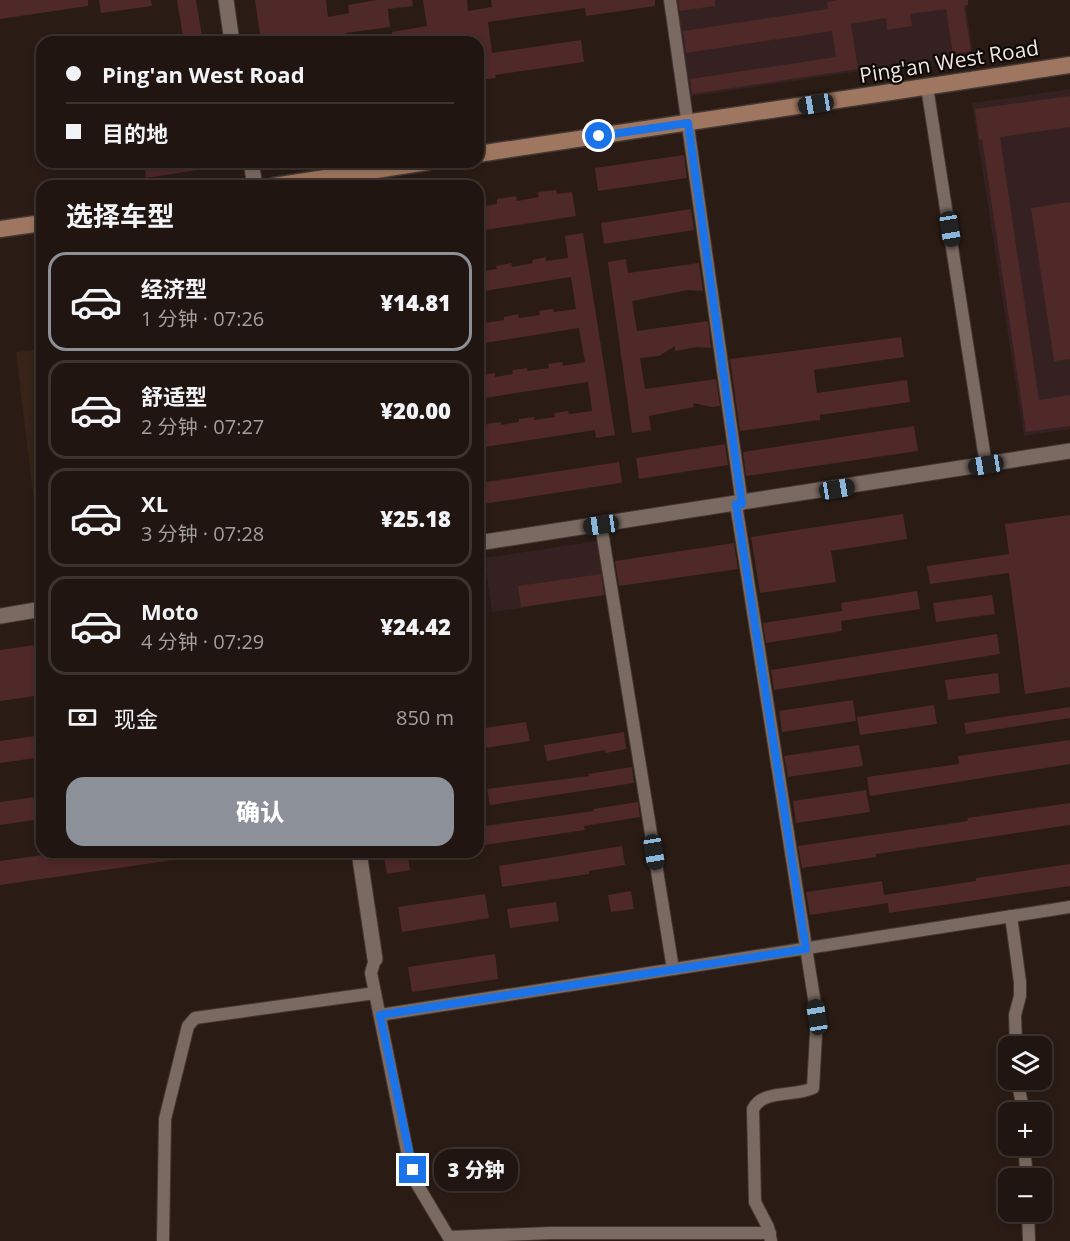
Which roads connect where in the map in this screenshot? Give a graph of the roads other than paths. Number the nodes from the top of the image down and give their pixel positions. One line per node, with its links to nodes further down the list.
1 (226, 0): 3 (street)
2 (669, 0): 6 (street)
3 (231, 36)
4 (1070, 66): 5 (main road, Ping'an West Road)
5 (927, 87): 6 (main road, Ping'an West Road); 13 (street)
6 (688, 123): 7 (main road, Ping'an West Road); 14 (street)
7 (484, 153)
8 (389, 168): 9 (main road)
9 (312, 180)
10 (36, 224): 11 (main road)
11 (0, 229)
12 (1070, 451): 13 (street)
13 (986, 465): 14 (street)
14 (739, 504): 15 (street); 22 (street)
15 (601, 525): 16 (street); 24 (street)
16 (484, 542)
17 (36, 610): 18 (street)
18 (0, 616)
19 (360, 858): 23 (street)
20 (1070, 907): 21 (street)
21 (1011, 916): 22 (street); 27 (street)
22 (806, 949): 24 (street); 29 (street)
23 (375, 959): 25 (street)
24 (673, 969): 26 (street)
25 (375, 993): 26 (street); 31 (street)
26 (380, 1015): 30 (street)
27 (1016, 1036)
28 (1028, 1222): 32 (street)
29 (770, 1237): 30 (street)
30 (450, 1239)
31 (163, 1241)
32 (1029, 1241)

